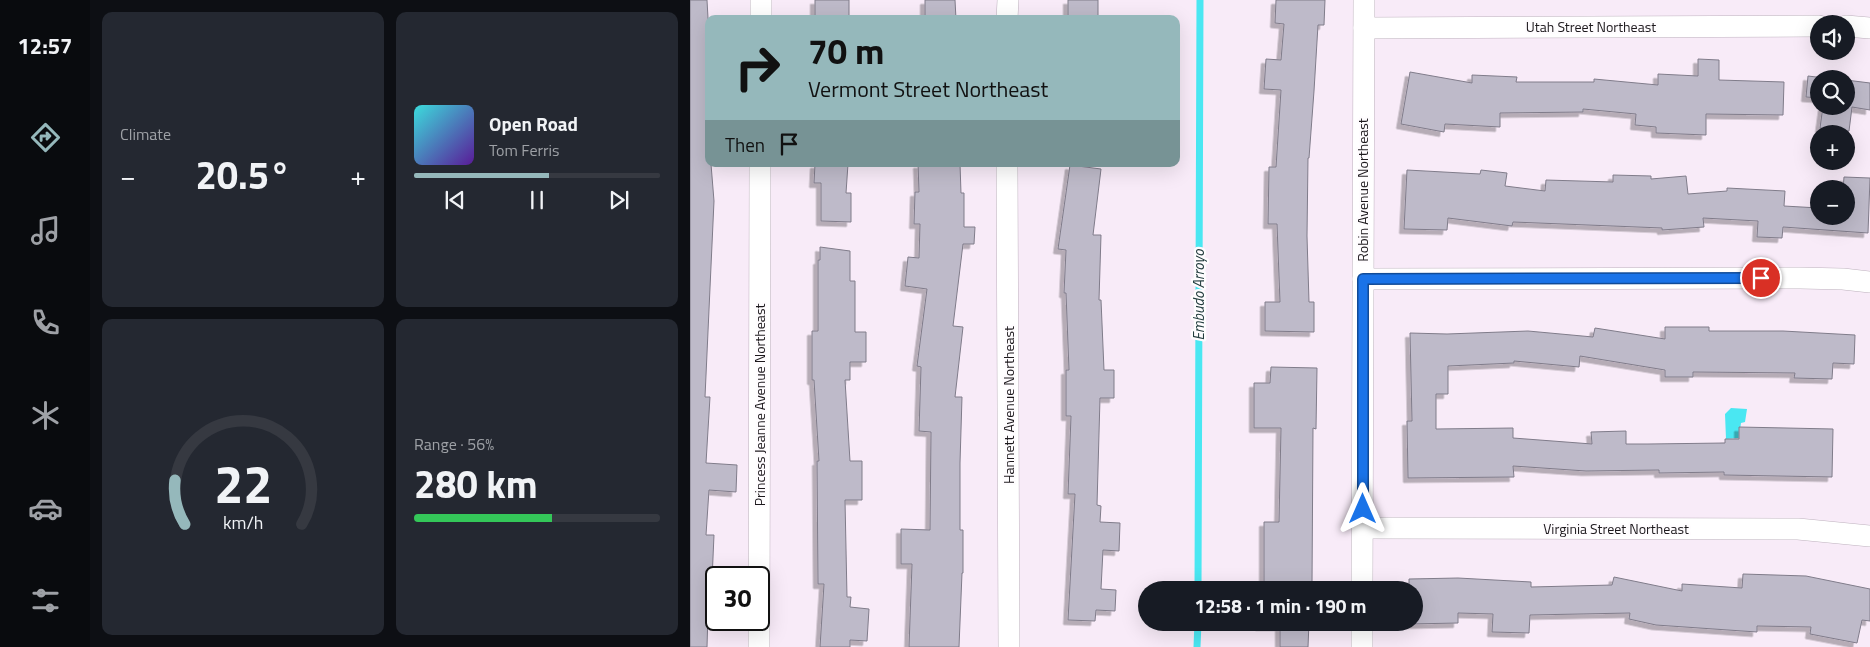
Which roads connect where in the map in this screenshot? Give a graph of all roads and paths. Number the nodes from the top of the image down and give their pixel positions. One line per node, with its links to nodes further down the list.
1 (761, 0): 4 (street)
2 (1008, 0): 5 (street)
3 (1364, 0): 8 (street, Robin Avenue Northeast)
4 (761, 15)
5 (1008, 15)
6 (1810, 26): 8 (street, Utah Street Northeast)
7 (1855, 27): 9 (street)
8 (1364, 28): 12 (street, Robin Avenue Northeast)
9 (1870, 28)
10 (760, 167): 18 (street, Princess Jeanne Avenue Northeast)
11 (1007, 167): 19 (street, Hannett Avenue Northeast)
12 (1363, 279): 13 (street); 14 (street, Robin Avenue Northeast)
13 (1870, 282)
14 (1363, 528): 15 (street, Virginia Street Northeast); 16 (street, Robin Avenue Northeast)
15 (1870, 536)
16 (1362, 581)
17 (1362, 631): 20 (street)
18 (759, 647)
19 (1009, 647)
20 (1362, 647)

